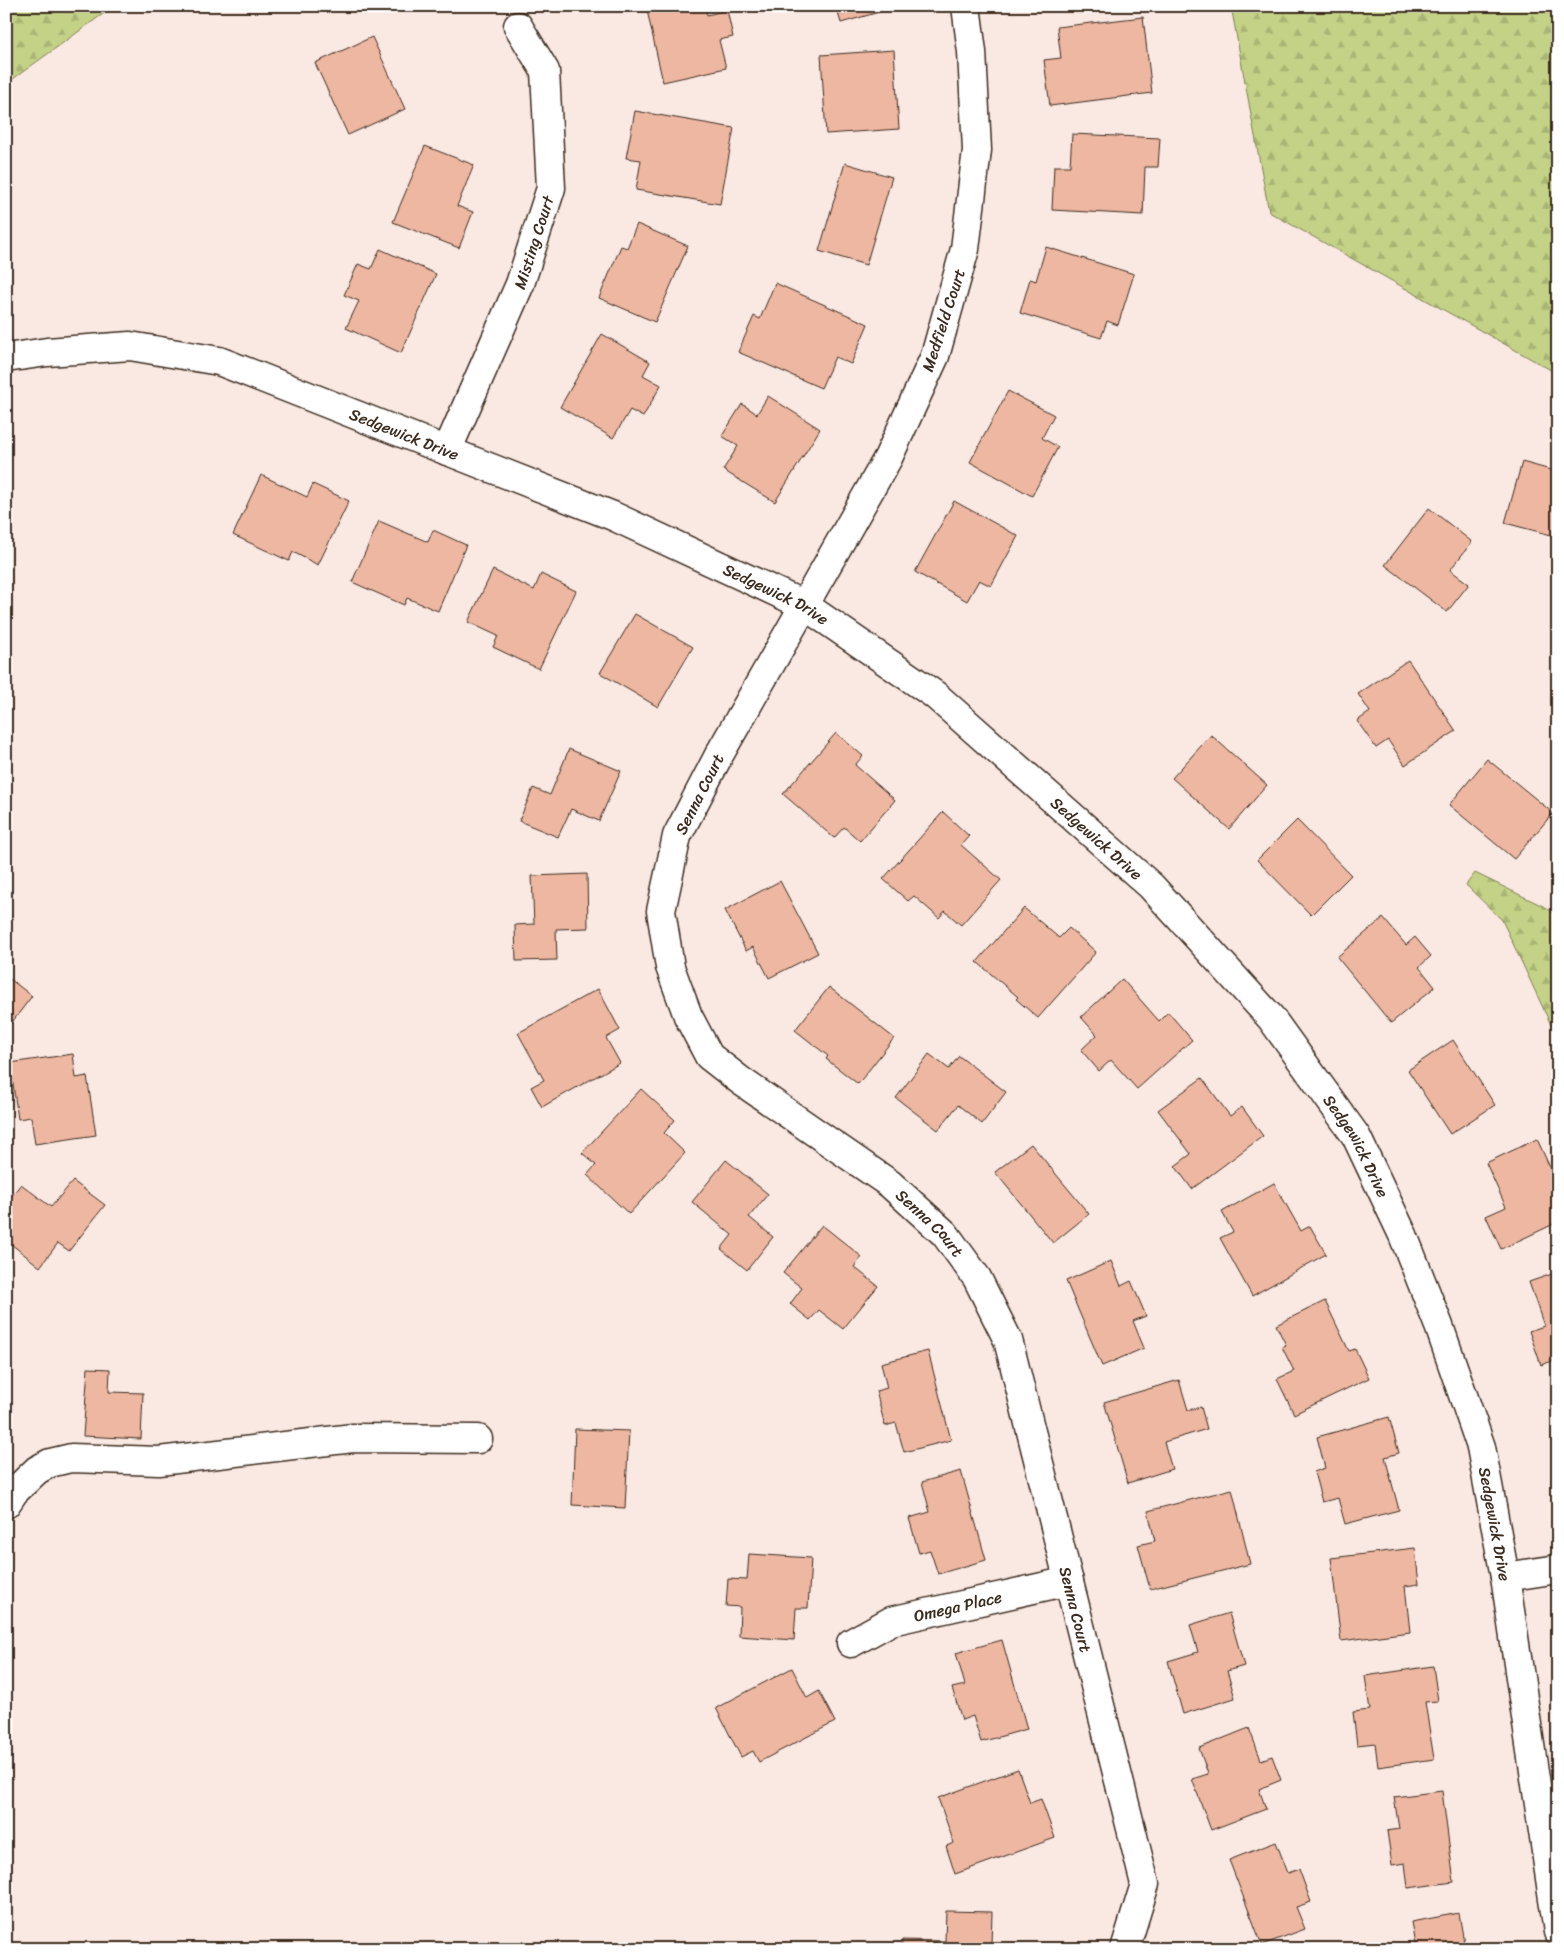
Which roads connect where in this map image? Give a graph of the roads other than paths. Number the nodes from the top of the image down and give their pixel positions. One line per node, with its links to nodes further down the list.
1 (966, 6): 5 (street, Medfield Court)
2 (518, 26): 4 (street, Misting Court)
3 (6, 358): 4 (street, Sedgewick Drive)
4 (447, 452): 5 (street, Sedgewick Drive)
5 (804, 605): 9 (street, Sedgewick Drive); 10 (street, Senna Court)
6 (478, 1439): 7 (street)
7 (6, 1504)
8 (1558, 1569): 9 (street)
9 (1505, 1577): 12 (street, Sedgewick Drive)
10 (1069, 1581): 11 (street, Omega Place); 13 (street, Senna Court)
11 (851, 1643)
12 (1558, 1932)
13 (1125, 1949)

